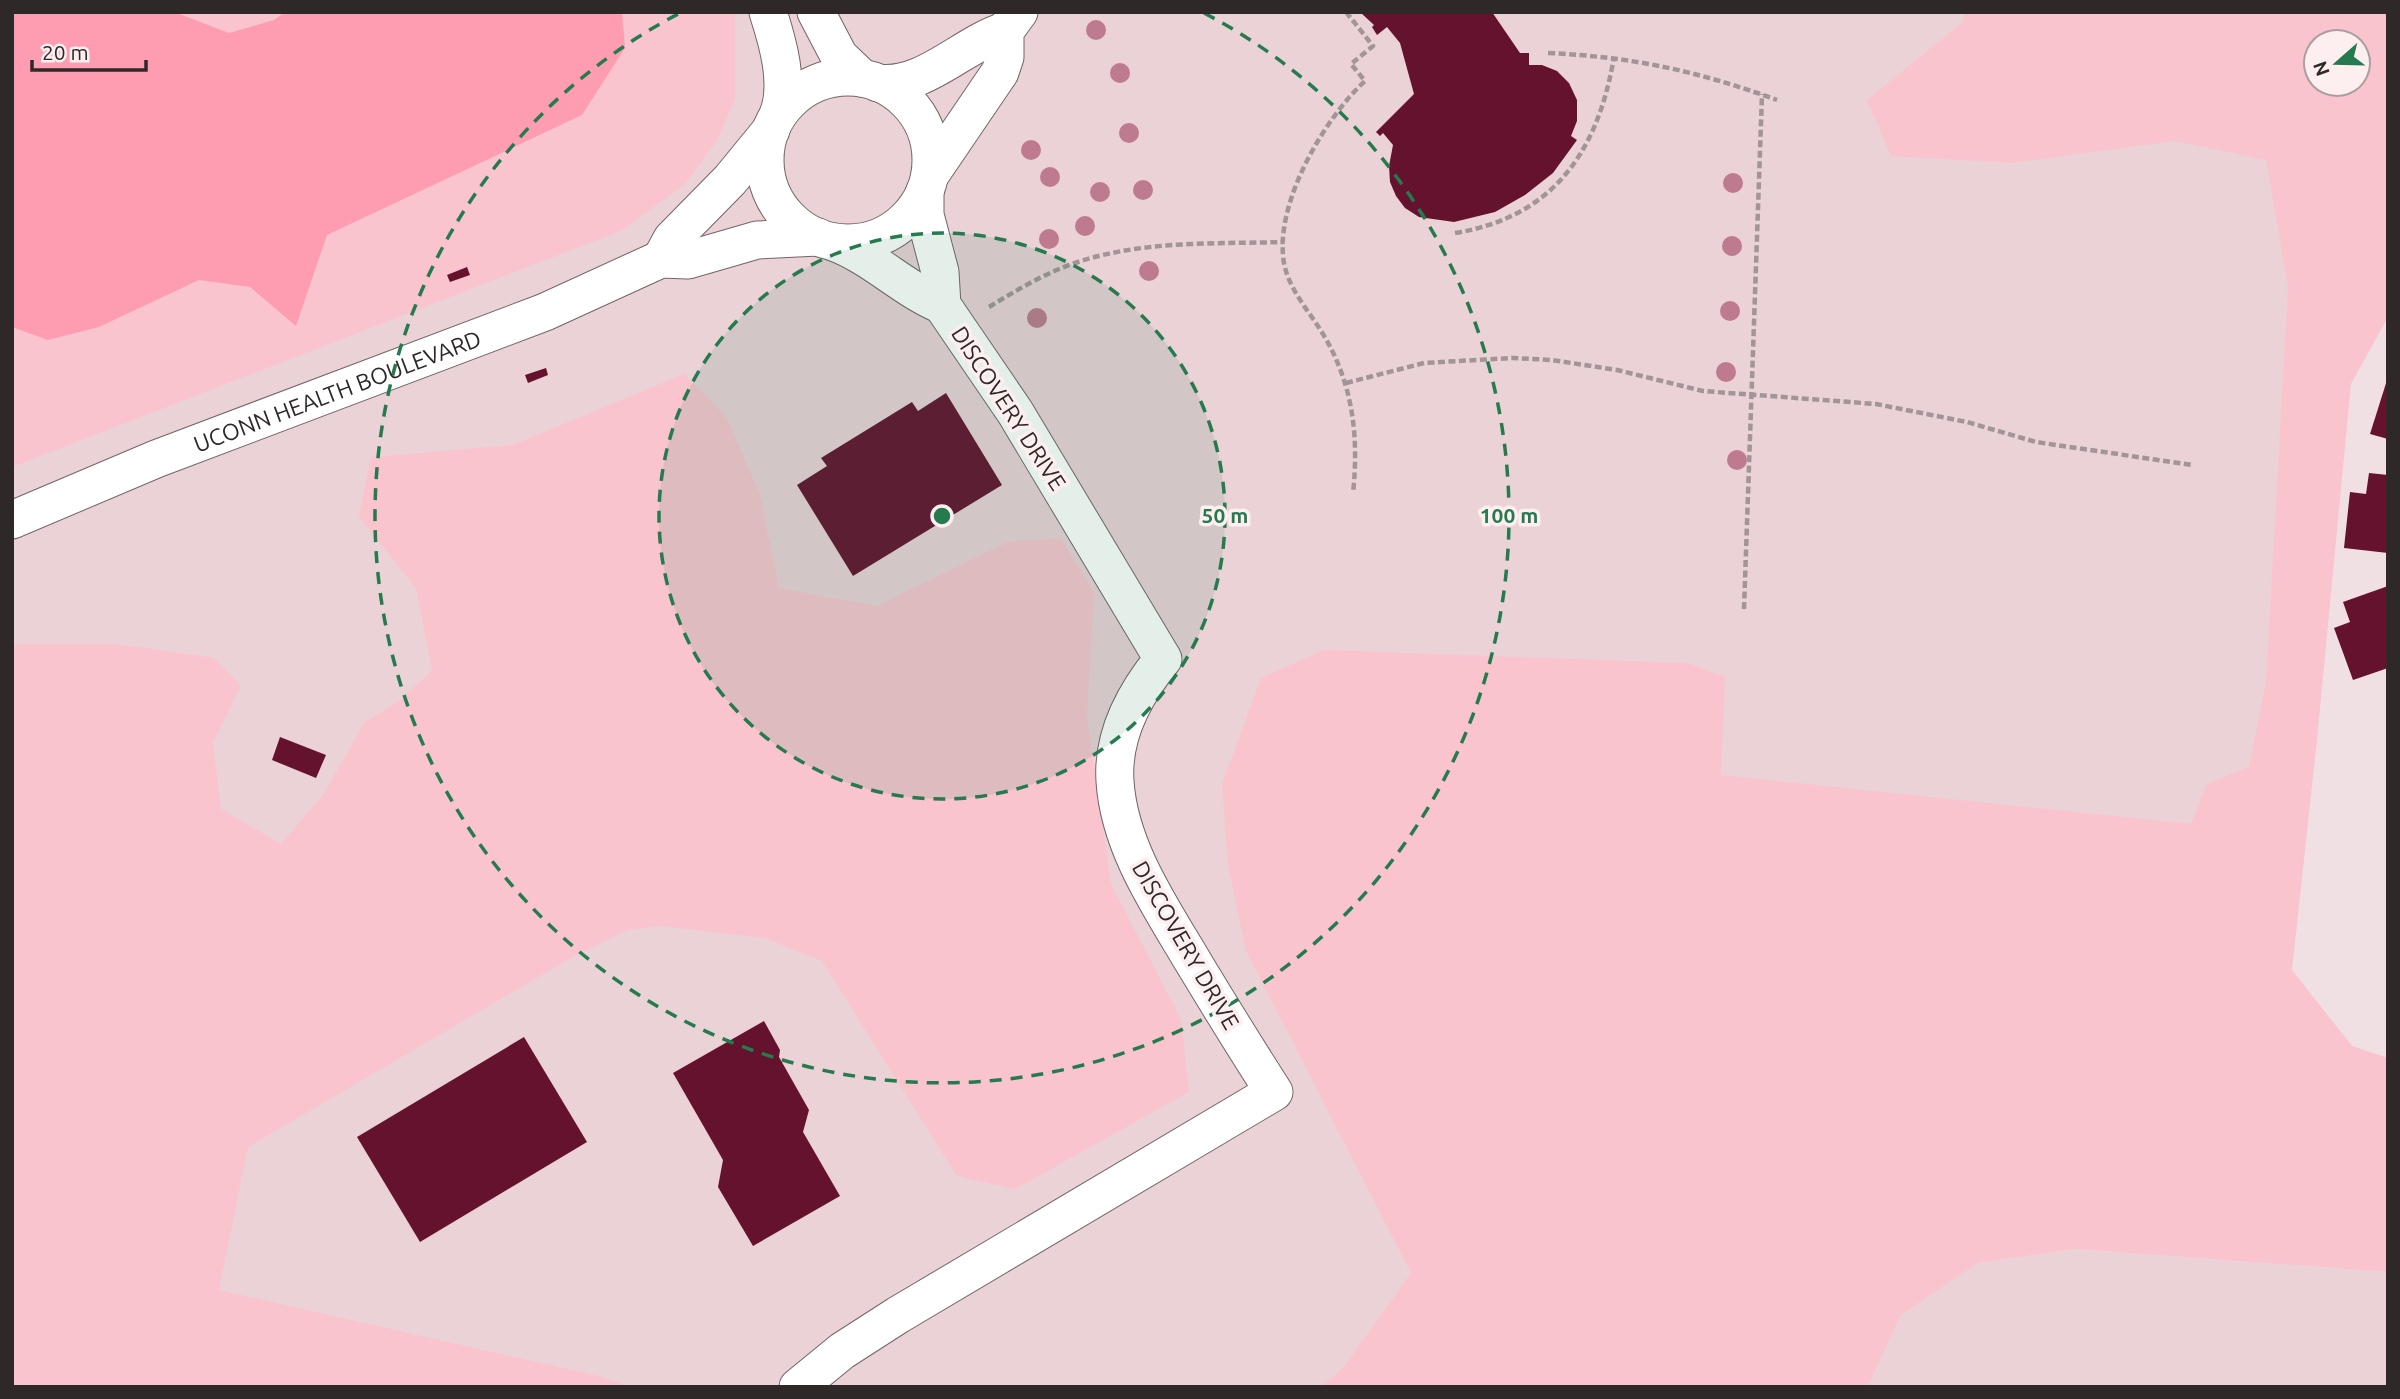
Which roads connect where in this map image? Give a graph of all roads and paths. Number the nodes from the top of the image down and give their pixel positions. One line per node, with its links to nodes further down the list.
1 (768, 12): 10 (street)
2 (816, 12): 7 (street)
3 (1346, 12): 14 (path)
4 (1012, 22): 7 (street); 11 (street)
5 (1548, 53): 6 (path)
6 (1614, 57): 8 (path); 12 (path)
7 (870, 81): 10 (street); 11 (street)
8 (1762, 94): 9 (path); 19 (path)
9 (1777, 100)
10 (775, 122): 13 (street); 15 (street)
11 (927, 183): 13 (street); 16 (street, DISCOVERY DRIVE)
12 (1455, 233)
13 (825, 240): 15 (street, UCONN HEALTH BOULEVARD); 16 (street, DISCOVERY DRIVE)
14 (1284, 242): 17 (path); 18 (path)
15 (661, 259): 22 (street, UCONN HEALTH BOULEVARD)
16 (942, 305): 24 (street, DISCOVERY DRIVE)
17 (989, 307)
18 (1346, 383): 19 (path); 21 (path)
19 (1752, 394): 20 (path); 23 (path)
20 (2192, 465)
21 (1353, 493)
22 (12, 520)
23 (1744, 609)
24 (798, 1387)

